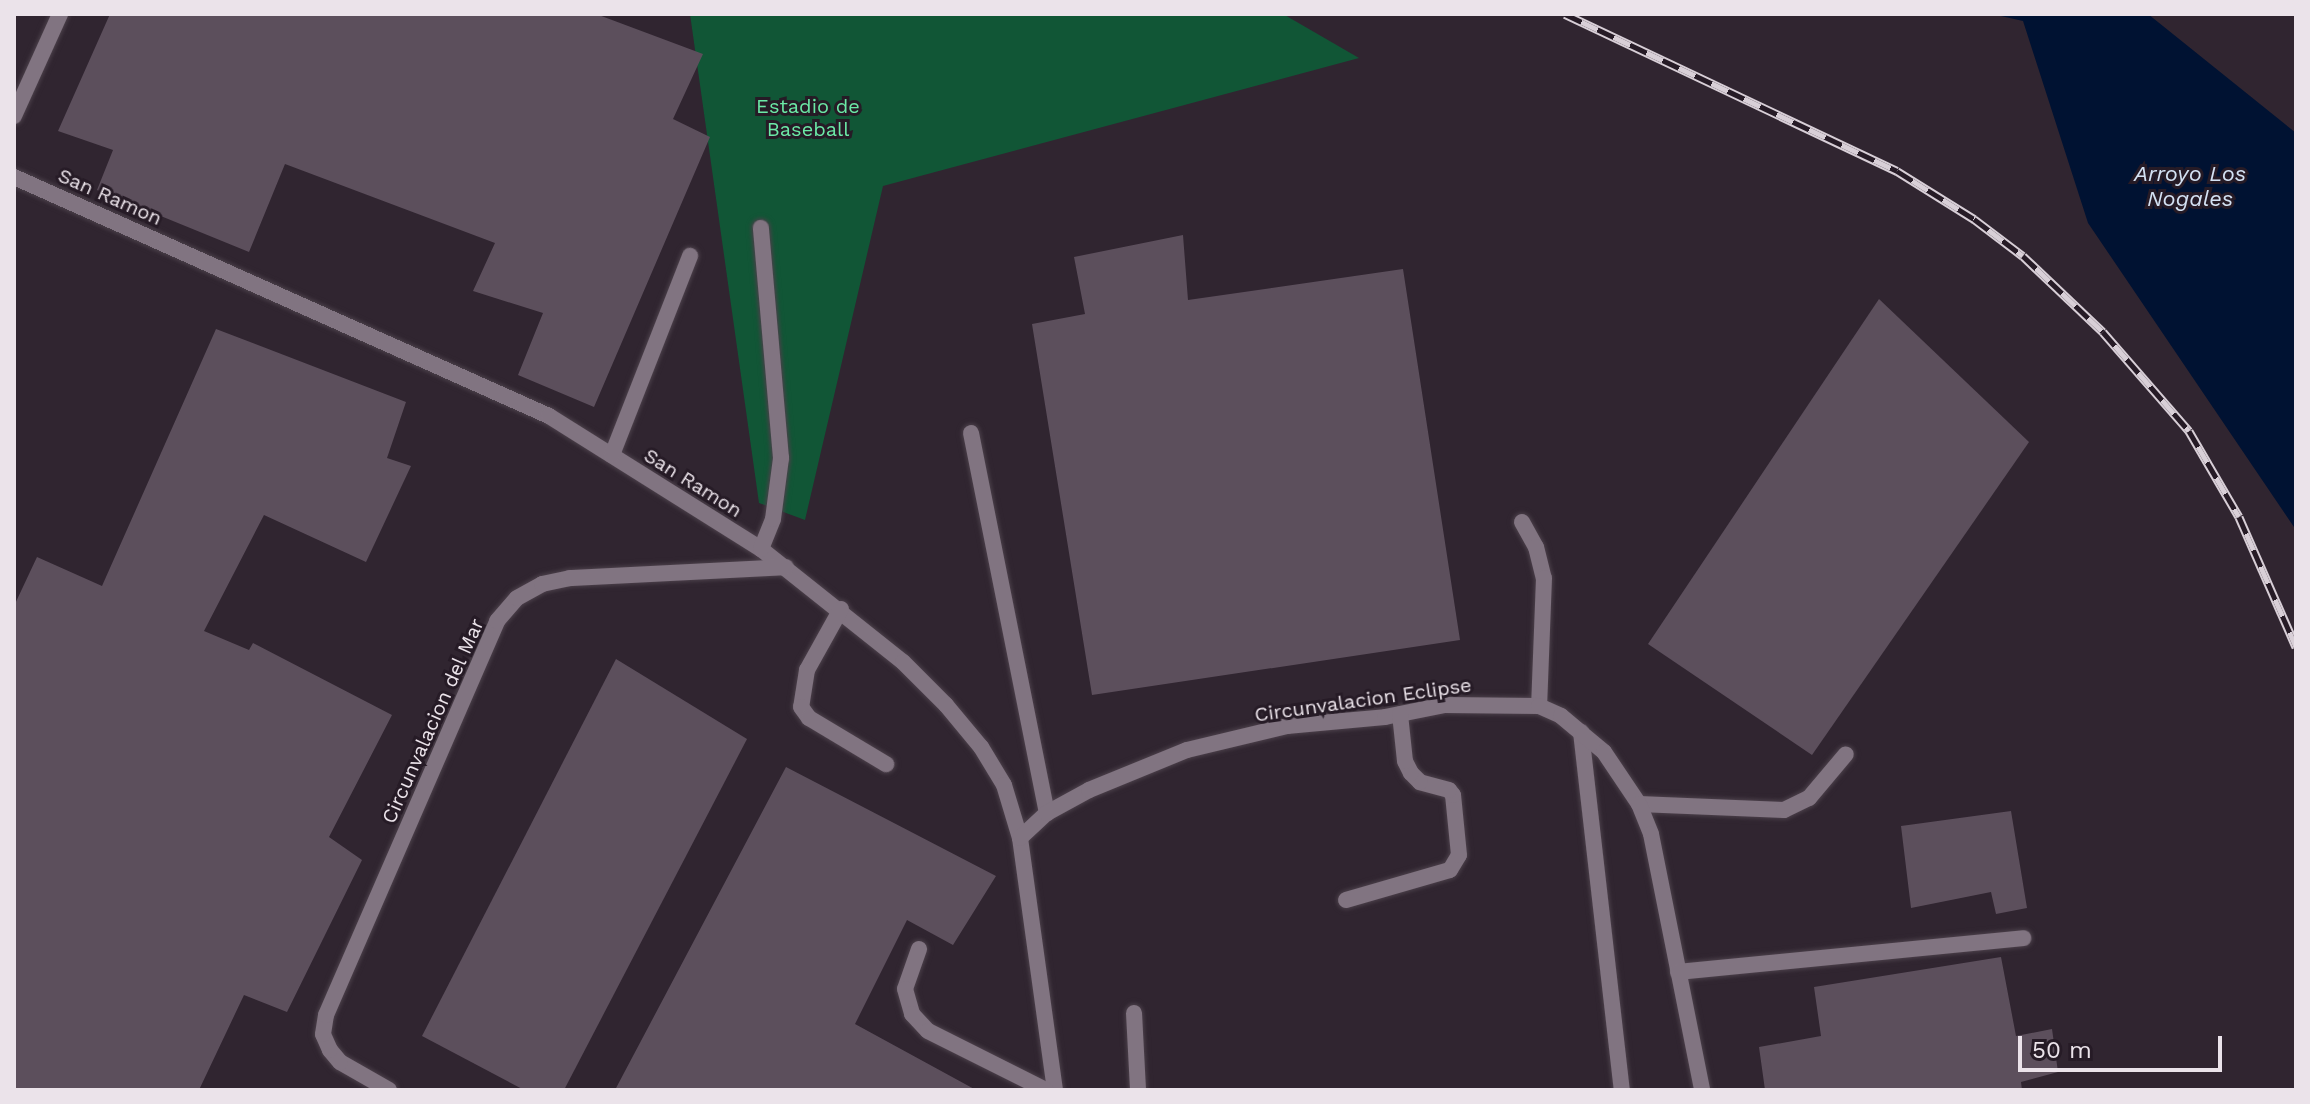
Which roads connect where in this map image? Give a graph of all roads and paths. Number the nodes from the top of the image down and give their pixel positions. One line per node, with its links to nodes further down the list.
1 (60, 14): 2 (lane)
2 (14, 116)
3 (14, 177): 7 (lane, San Ramon)
4 (761, 228): 9 (lane)
5 (690, 256): 7 (lane)
6 (971, 433): 18 (lane)
7 (612, 455): 9 (lane, San Ramon)
8 (1522, 522): 12 (lane)
9 (761, 549): 10 (lane, San Ramon)
10 (786, 567): 11 (lane, San Ramon); 25 (lane, Circunvalacion del Mar)
11 (841, 609): 16 (lane); 19 (lane, San Ramon)
12 (1539, 706): 13 (lane, Circunvalacion Eclipse); 14 (lane, Circunvalacion Eclipse)
13 (1400, 714): 18 (lane, Circunvalacion Eclipse); 20 (lane)
14 (1581, 732): 17 (lane, Circunvalacion Eclipse); 29 (lane)
15 (1846, 754): 17 (lane)
16 (886, 764)
17 (1639, 804): 23 (lane, Circunvalacion Eclipse)
18 (1047, 813): 19 (lane, Circunvalacion Eclipse)
19 (1020, 838): 27 (lane, San Ramon)
20 (1346, 900)
21 (2023, 938): 23 (lane)
22 (919, 949): 26 (lane)
23 (1678, 972): 30 (lane, Circunvalacion Eclipse)
24 (1134, 1013): 28 (lane)
25 (389, 1090)
26 (1046, 1090)
27 (1055, 1090)
28 (1138, 1090)
29 (1622, 1090)
30 (1702, 1090)

